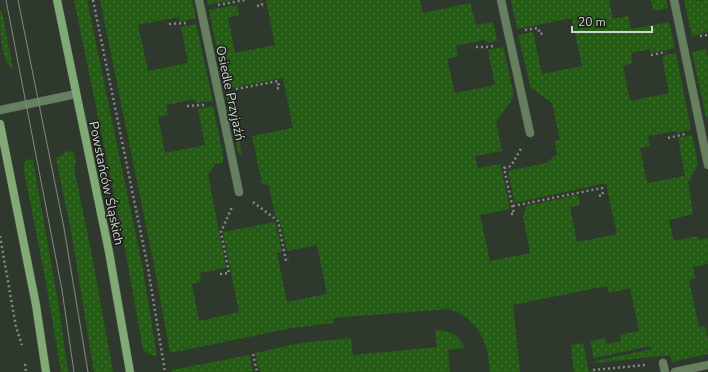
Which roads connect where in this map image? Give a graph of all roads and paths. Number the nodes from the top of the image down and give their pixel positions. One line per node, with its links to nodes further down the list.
1 (57, 0): 12 (main road, Powstańców Śląskich)
2 (93, 0): 34 (path)
3 (199, 0): 9 (street, Osiedle Przyjaźń)
4 (245, 0): 9 (path)
5 (261, 0): 8 (path)
6 (501, 0): 15 (street)
7 (674, 0): 16 (street)
8 (257, 6)
9 (201, 9): 11 (street, Osiedle Przyjaźń)
10 (274, 89): 11 (path)
11 (218, 92): 17 (street, Osiedle Przyjaźń)
12 (76, 94): 13 (street); 33 (main road, Powstańców Śląskich)
13 (0, 110)
14 (0, 124): 32 (main road)
15 (530, 133): 19 (path)
16 (708, 165)
17 (239, 192): 22 (path); 23 (path)
18 (598, 196): 19 (path)
19 (512, 206): 20 (path)
20 (511, 214)
21 (0, 236): 24 (path)
22 (289, 261)
23 (220, 274)
24 (23, 350)
25 (253, 354): 35 (path)
26 (24, 362): 31 (path)
27 (663, 363): 29 (path); 37 (street)
28 (708, 365): 38 (street)
29 (622, 367): 30 (path); 36 (path)
30 (593, 370)
31 (26, 372)
32 (46, 372)
33 (130, 372)
34 (165, 372)
35 (257, 372)
36 (623, 372)
37 (665, 372)
38 (675, 372)

